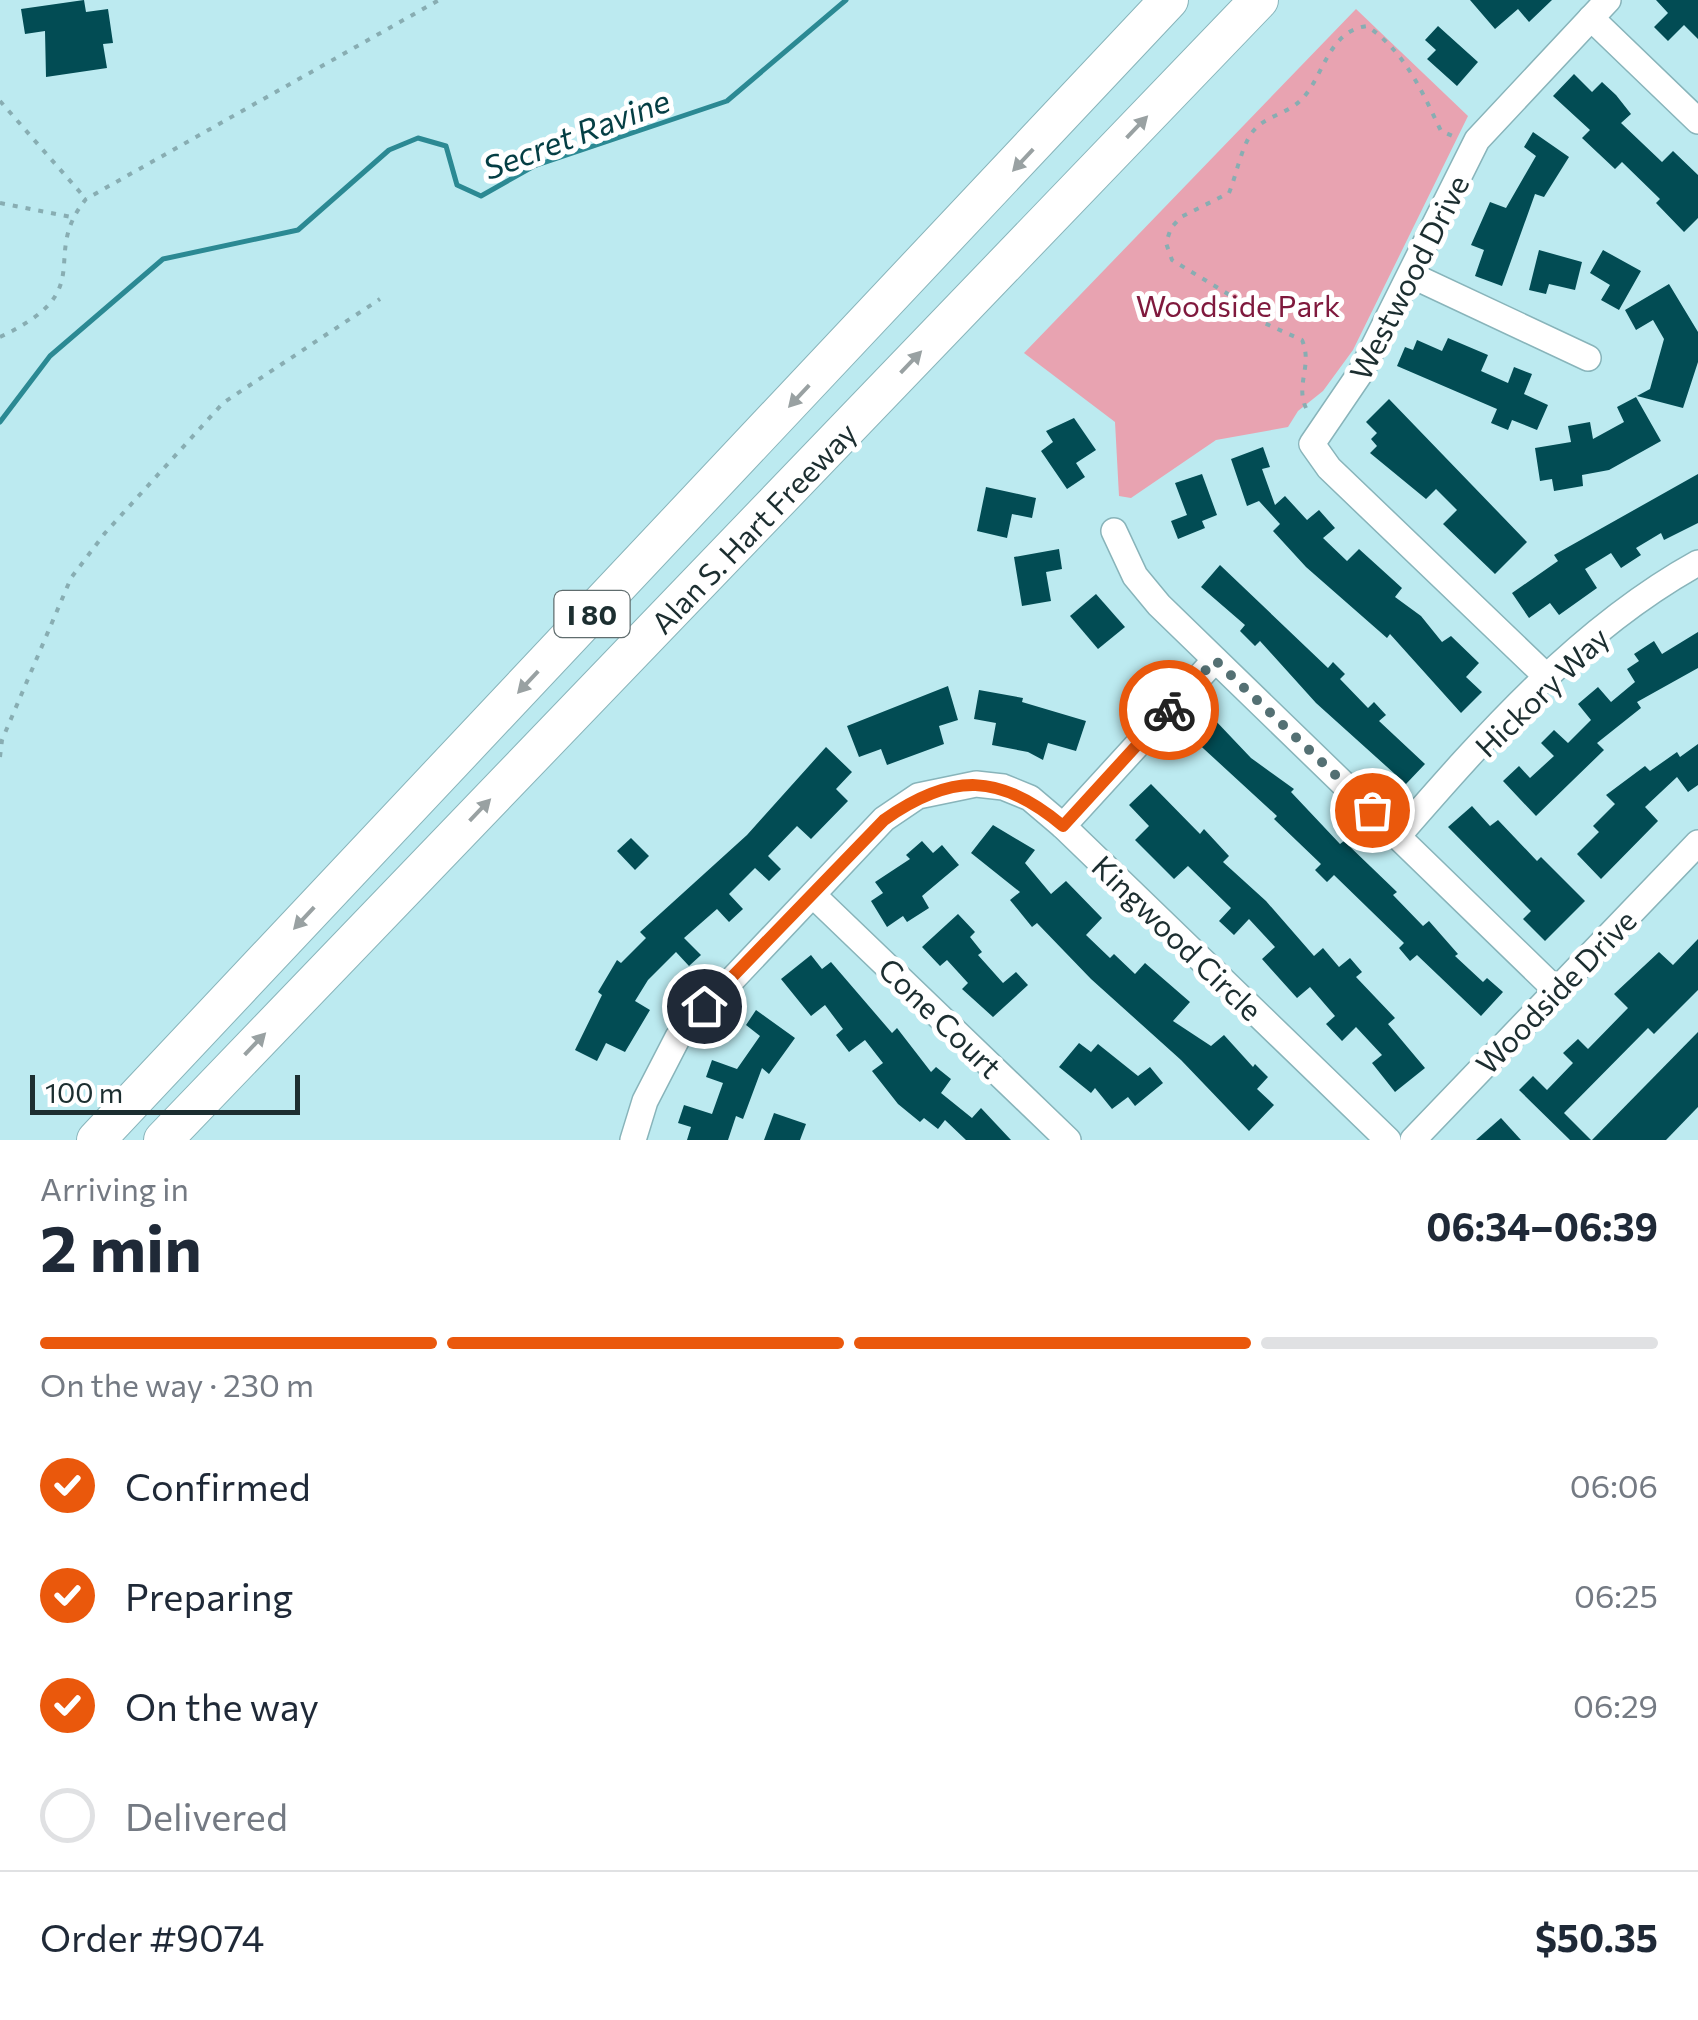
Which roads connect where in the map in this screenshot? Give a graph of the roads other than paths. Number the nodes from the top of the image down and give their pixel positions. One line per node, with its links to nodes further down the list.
1 (1170, 0): 16 (highway, Alan S. Hart Freeway / I 80, one-way to 16)
2 (1259, 0): 17 (highway, Alan S. Hart Freeway / I 80, one-way to 2)
3 (1599, 9): 4 (street); 5 (street, Westwood Drive)
4 (1698, 121)
5 (1411, 274): 6 (street); 10 (street, Westwood Drive)
6 (1588, 358)
7 (1114, 532): 9 (street)
8 (1698, 564): 10 (street, Hickory Way)
9 (1215, 660): 11 (street); 12 (street)
10 (1546, 677): 12 (street, Hickory Way)
11 (1063, 826): 14 (street, Kingwood Circle); 20 (street, Kingwood Circle)
12 (1398, 836): 15 (street)
13 (1698, 843): 15 (street, Woodside Drive)
14 (813, 894): 18 (street, Kingwood Circle); 19 (street, Cone Court)
15 (1556, 990): 21 (street, Woodside Drive)
16 (96, 1140)
17 (163, 1140)
18 (633, 1140)
19 (1068, 1140)
20 (1388, 1140)
21 (1413, 1140)

